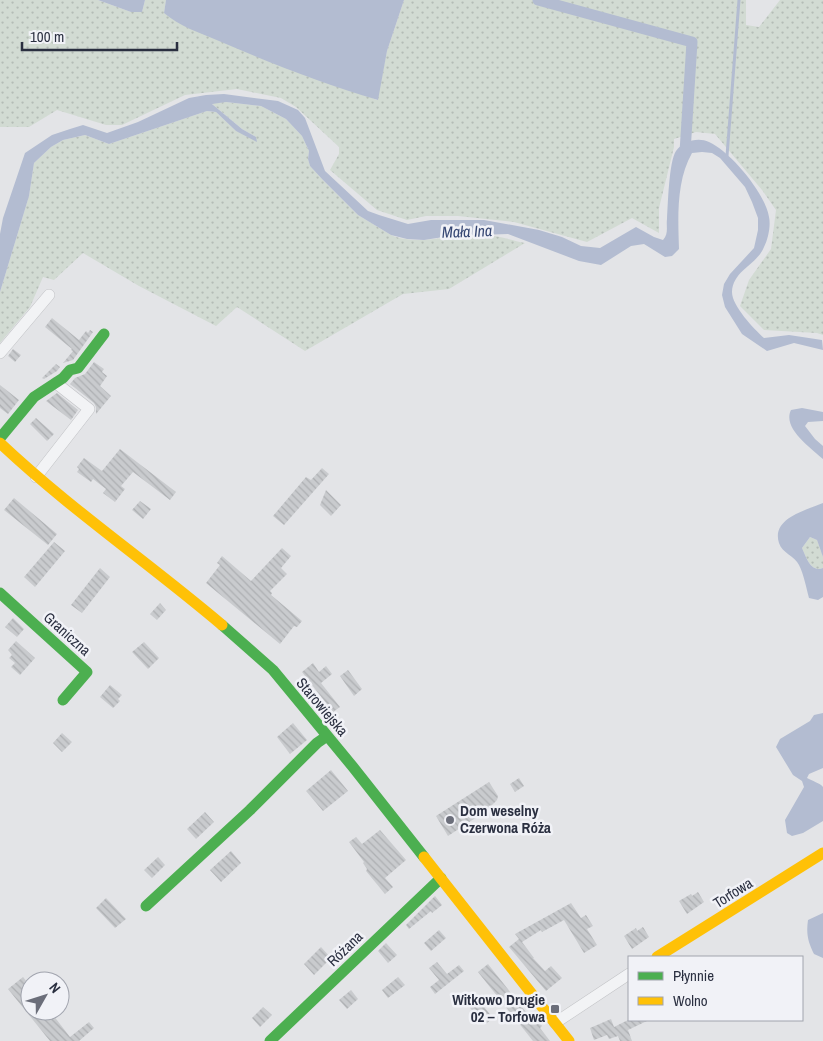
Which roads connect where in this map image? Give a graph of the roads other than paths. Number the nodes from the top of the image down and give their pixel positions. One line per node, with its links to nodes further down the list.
1 (49, 295): 3 (street)
2 (104, 334): 4 (street)
3 (0, 353)
4 (56, 383): 5 (street); 7 (street)
5 (0, 438)
6 (0, 443): 7 (street, Starowiejska)
7 (36, 477): 10 (street, Starowiejska)
8 (0, 593): 9 (street, Graniczna)
9 (63, 700)
10 (327, 736): 12 (street, Starowiejska); 13 (street)
11 (823, 853): 14 (street, Torfowa)
12 (441, 878): 16 (street, Starowiejska); 17 (street, Różana)
13 (146, 906)
14 (659, 956)
15 (628, 975): 16 (street)
16 (555, 1022): 18 (street, Starowiejska)
17 (270, 1041)
18 (569, 1041)

